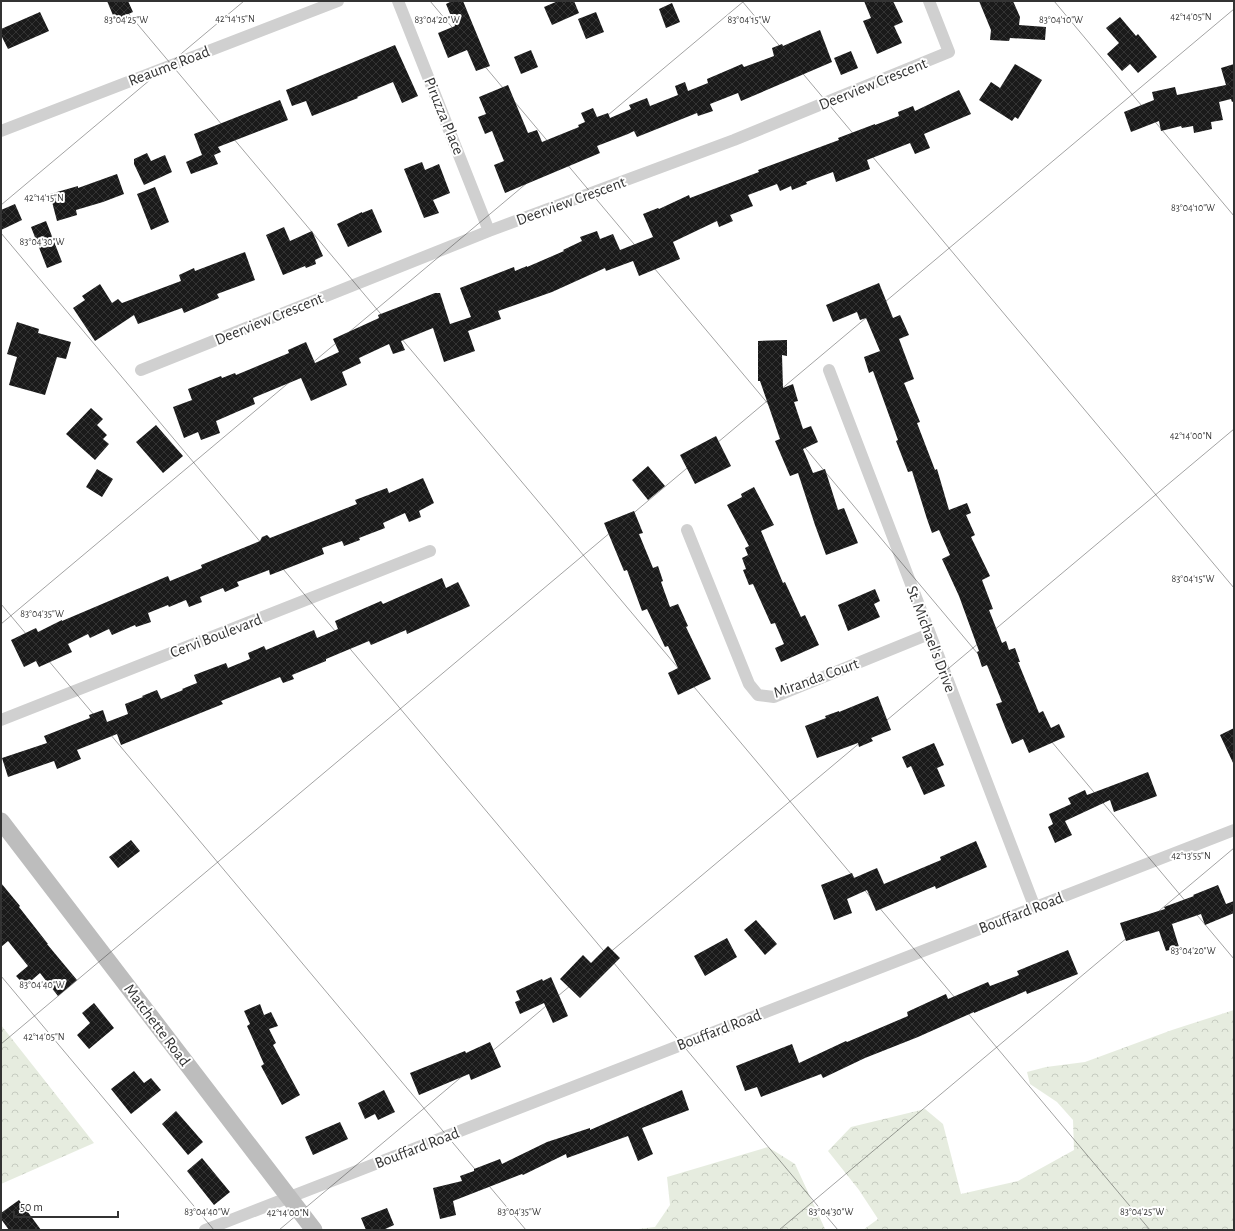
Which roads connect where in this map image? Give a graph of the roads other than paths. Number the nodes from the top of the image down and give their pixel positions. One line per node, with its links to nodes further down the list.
1 (338, 1): 4 (street, Reaume Road)
2 (398, 1): 5 (street, Piruzza Place)
3 (929, 1): 5 (street, Deerview Crescent)
4 (1, 132)
5 (489, 231): 6 (street, Deerview Crescent)
6 (141, 370)
7 (829, 370): 10 (street, St. Michael's Drive)
8 (687, 530): 10 (street, Miranda Court)
9 (430, 551): 11 (street, Cervi Boulevard)
10 (929, 634): 14 (street, St. Michael's Drive)
11 (1, 720)
12 (1, 821): 15 (street, Matchette Road)
13 (1234, 830): 14 (street, Bouffard Road)
14 (1035, 908): 15 (street, Bouffard Road)
15 (289, 1197): 16 (street, Bouffard Road); 17 (street, Matchette Road)
16 (205, 1230)
17 (314, 1230)

